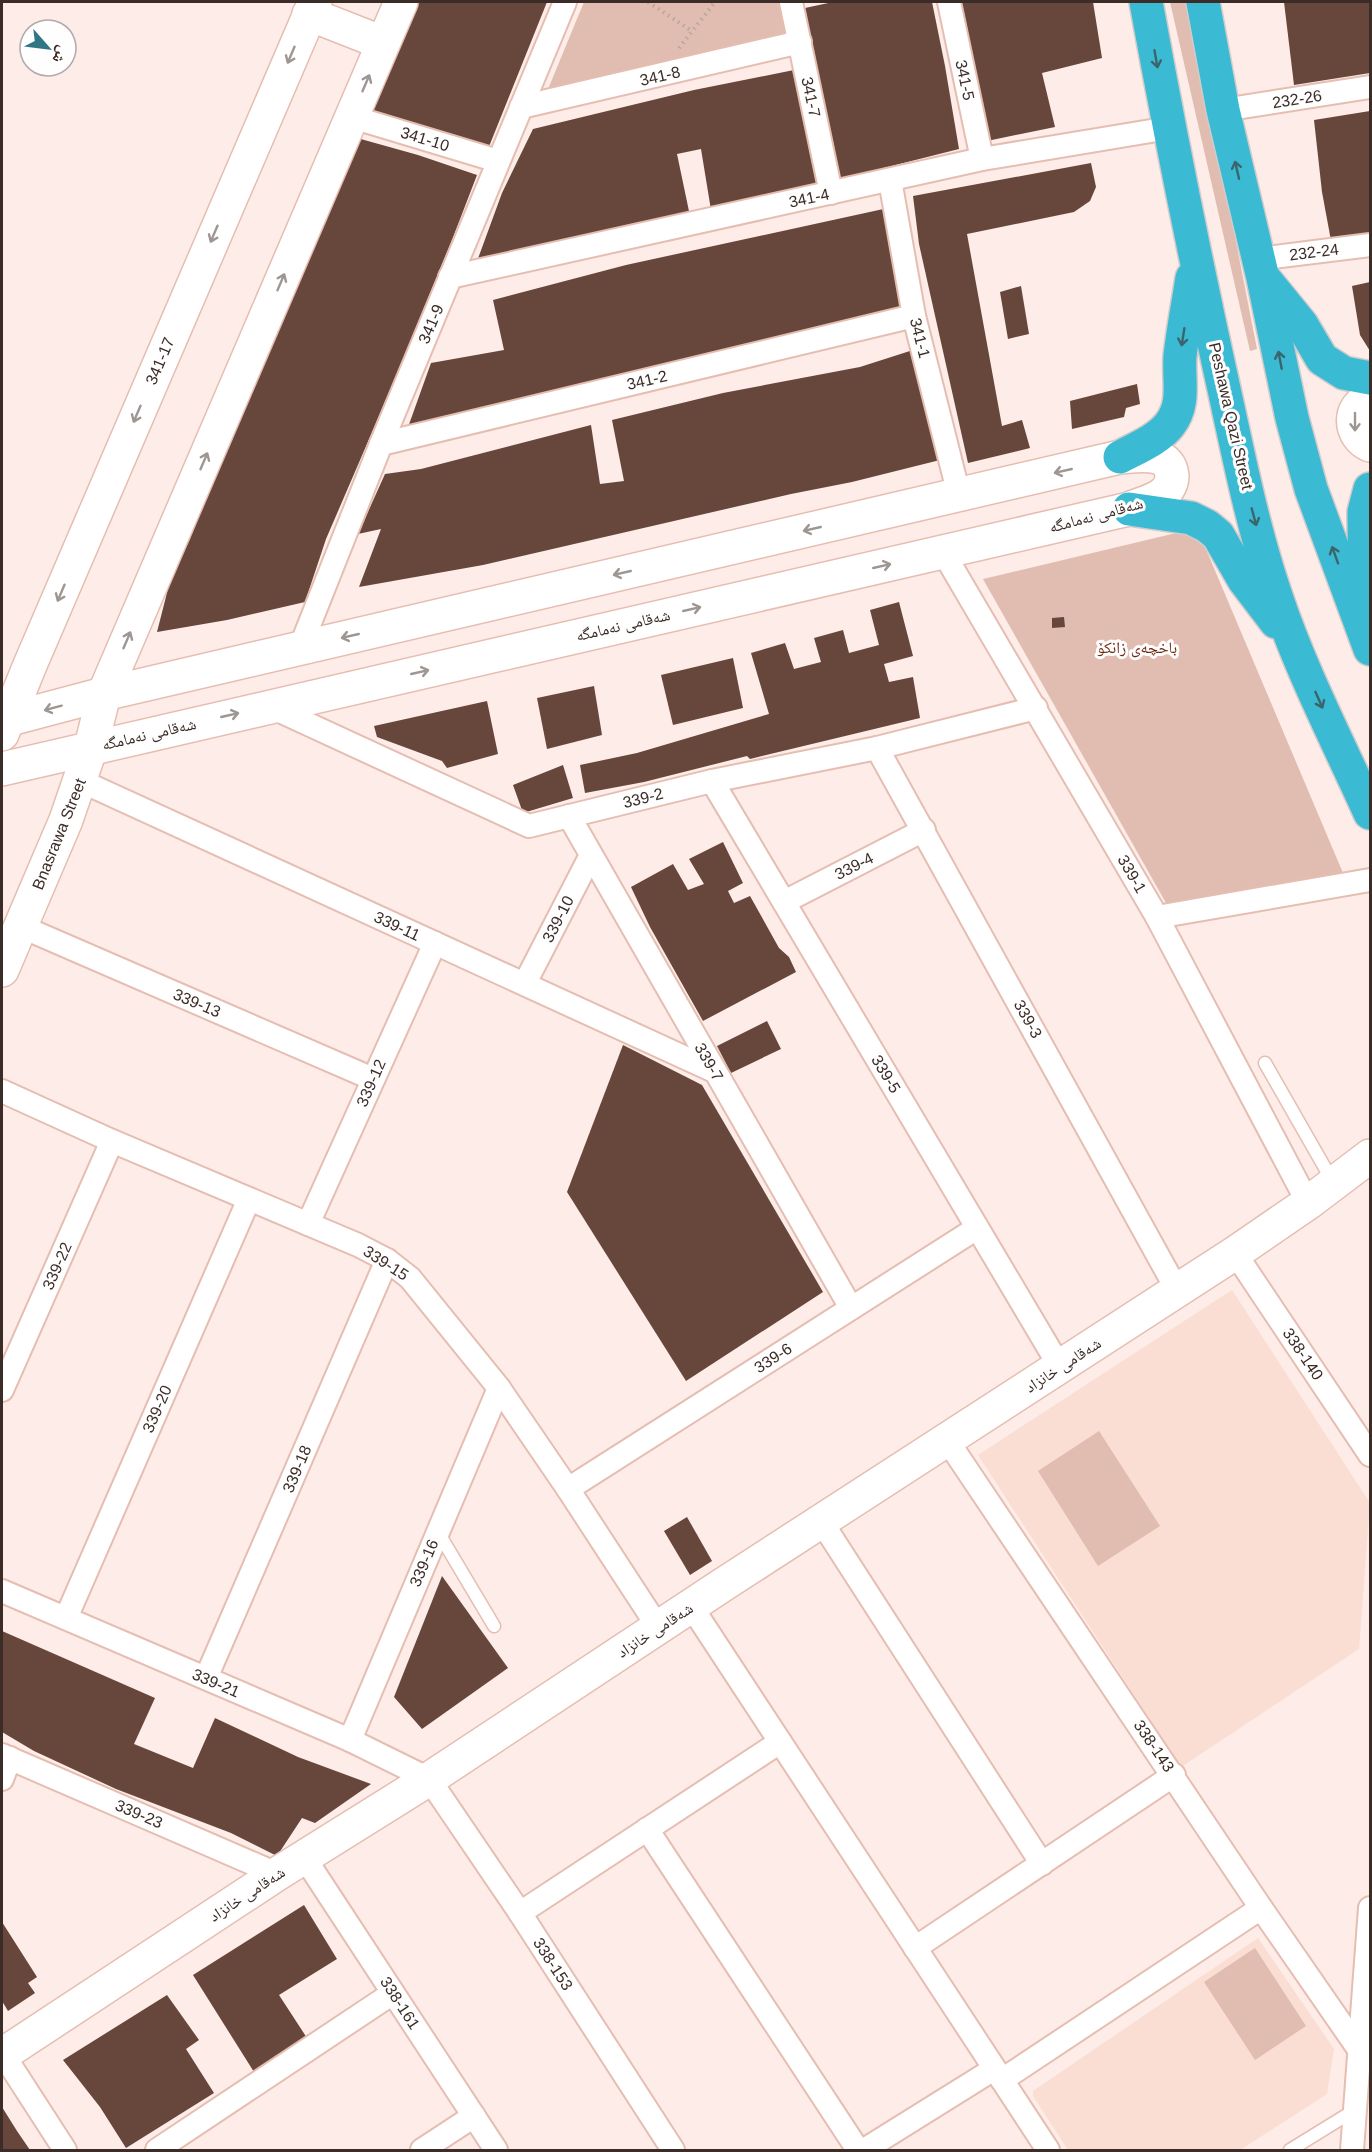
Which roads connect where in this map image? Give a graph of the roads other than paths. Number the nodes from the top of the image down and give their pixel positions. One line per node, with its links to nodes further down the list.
1 (401, 2): 9 (street)
2 (565, 2): 11 (street, 341-9)
3 (791, 2): 8 (street, 341-7)
4 (949, 2): 15 (street, 341-5)
5 (1146, 2): 14 (highway, Peshawa Qazi Street, one-way to 14)
6 (1203, 2): 12 (highway)
7 (312, 8): 9 (street); 39 (street, 341-17, one-way to 39)
8 (800, 42): 11 (street, 341-8); 18 (street, 341-7)
9 (383, 43): 13 (street, one-way to 9)
10 (1371, 87): 12 (street, 232-26)
11 (521, 107): 16 (street, 341-9)
12 (1223, 110): 21 (highway, one-way to 12)
13 (352, 117): 16 (street, 341-10); 36 (street, one-way to 13)
14 (1169, 128): 15 (street, 341-4); 20 (highway, Peshawa Qazi Street)
15 (982, 159): 17 (street, 341-4)
16 (498, 161): 22 (street, 341-9)
17 (890, 180): 18 (street, 341-4); 23 (street, 341-1)
18 (831, 193): 22 (street, 341-4)
19 (1371, 245): 21 (street, 232-24)
20 (1195, 259): 28 (highway, one-way to 28); 33 (highway, Peshawa Qazi Street, one-way to 33)
21 (1261, 268): 24 (highway); 34 (highway, one-way to 21)
22 (450, 277): 26 (street, 341-9)
23 (914, 316): 26 (street, 341-2); 30 (street, 341-1)
24 (1371, 378)
25 (1371, 399): 27 (street, one-way to 27)
26 (381, 444): 35 (street, 341-9)
27 (1371, 445)
28 (1120, 457): 30 (street, شەقامی نەمامگە, one-way to 30); 31 (street, شەقامی نەمامگە)
29 (1371, 489): 34 (highway)
30 (959, 495): 35 (street, شەقامی نەمامگە, one-way to 35)
31 (1130, 509): 32 (street, شەقامی نەمامگە); 33 (highway)
32 (943, 552): 37 (street, شەقامی نەمامگە, one-way to 32); 38 (street, 339-1)
33 (1293, 642): 45 (highway, Peshawa Qazi Street, one-way to 45)
34 (1368, 643)
35 (300, 648): 36 (street, شەقامی نەمامگە)
36 (104, 694): 39 (street, شەقامی نەمامگە, one-way to 39); 40 (street, Bnasrawa Street)
37 (269, 706): 40 (street, شەقامی نەمامگە, one-way to 37); 46 (street, 339-2)
38 (1036, 708): 41 (street, 339-2); 51 (street, 339-1)
39 (3, 726)
40 (92, 747): 42 (street, شەقامی نەمامگە); 43 (street, Bnasrawa Street)
41 (877, 748): 44 (street, 339-2); 47 (street, 339-3)
42 (2, 769)
43 (81, 781): 52 (street, Bnasrawa Street); 53 (street, 339-11)
44 (712, 781): 46 (street, 339-2); 50 (street, 339-5)
45 (1371, 813)
46 (569, 816): 48 (street, 339-7)
47 (924, 830): 50 (street, 339-4); 70 (street, 339-3)
48 (591, 855): 55 (street, 339-10); 57 (street, 339-7)
49 (1371, 880): 51 (street)
50 (784, 902): 67 (street, 339-5)
51 (1157, 917): 65 (street, 339-1)
52 (20, 926): 54 (street, Bnasrawa Street); 58 (street, 339-13)
53 (435, 943): 55 (street, 339-11); 58 (street, 339-12)
54 (2, 970)
55 (525, 983): 57 (street, 339-11)
56 (1265, 1063): 63 (lane)
57 (714, 1071): 71 (street, 339-7)
58 (373, 1080): 66 (street, 339-12)
59 (2, 1091): 60 (street, 339-15)
60 (112, 1141): 64 (street, 339-15); 74 (street, 339-22)
61 (1371, 1156): 63 (street, شەقامی خانزاد)
62 (1371, 1165): 65 (street, شەقامی خانزاد)
63 (1334, 1183): 65 (street, شەقامی خانزاد)
64 (249, 1199): 66 (street, 339-15); 82 (street, 339-20)
65 (1308, 1203): 68 (street, شەقامی خانزاد)
66 (308, 1224): 69 (street, 339-15)
67 (977, 1228): 71 (street, 339-6); 72 (street, 339-5)
68 (1234, 1253): 70 (street, شەقامی خانزاد); 76 (street, 338-140)
69 (387, 1260): 73 (street, 339-15); 85 (street, 339-18)
70 (1177, 1290): 72 (street, شەقامی خانزاد)
71 (851, 1308): 77 (street, 339-6)
72 (1060, 1367): 75 (street, شەقامی خانزاد)
73 (499, 1388): 77 (street, 339-15); 79 (street, 339-16)
74 (2, 1390)
75 (947, 1440): 78 (street, شەقامی خانزاد); 89 (street, 338-143)
76 (1371, 1455)
77 (568, 1489): 84 (street, 339-15)
78 (821, 1521): 81 (street, شەقامی خانزاد); 93 (street)
79 (438, 1532): 83 (lane); 86 (street, 339-16)
80 (2, 1591): 82 (street, 339-21)
81 (691, 1606): 84 (street, شەقامی خانزاد); 87 (street)
82 (66, 1618): 85 (street, 339-21)
83 (494, 1626)
84 (658, 1627): 90 (street, شەقامی خانزاد)
85 (206, 1678): 86 (street, 339-21)
86 (350, 1740): 90 (street, 339-21)
87 (780, 1742): 91 (street); 98 (street)
88 (4, 1764): 94 (street, 339-23)
89 (1174, 1775): 93 (street); 95 (street, 338-143)
90 (429, 1779): 92 (street, شەقامی خانزاد); 97 (street, 338-153)
91 (647, 1829): 97 (street); 111 (street)
92 (304, 1857): 94 (street, شەقامی خانزاد); 100 (street, 338-161)
93 (1042, 1864): 98 (street)
94 (277, 1874): 102 (street, شەقامی خانزاد)
95 (1261, 1908): 101 (street, 338-143); 103 (street)
96 (1371, 1908): 99 (street)
97 (520, 1913): 110 (street, 338-153)
98 (915, 1948): 103 (street)
99 (1369, 1948): 101 (street)
100 (393, 1993): 105 (street, 338-161); 107 (street)
101 (1360, 2051): 104 (street)
102 (2, 2055): 106 (street)
103 (998, 2075): 112 (street); 113 (street)
104 (1361, 2102): 114 (lane); 115 (street)
105 (474, 2116): 108 (street); 109 (street, 338-161)
106 (65, 2151)
107 (157, 2151)
108 (422, 2151)
109 (496, 2151)
110 (673, 2151)
111 (858, 2151)
112 (864, 2151)
113 (1048, 2151)
114 (1290, 2151)
115 (1352, 2151)

